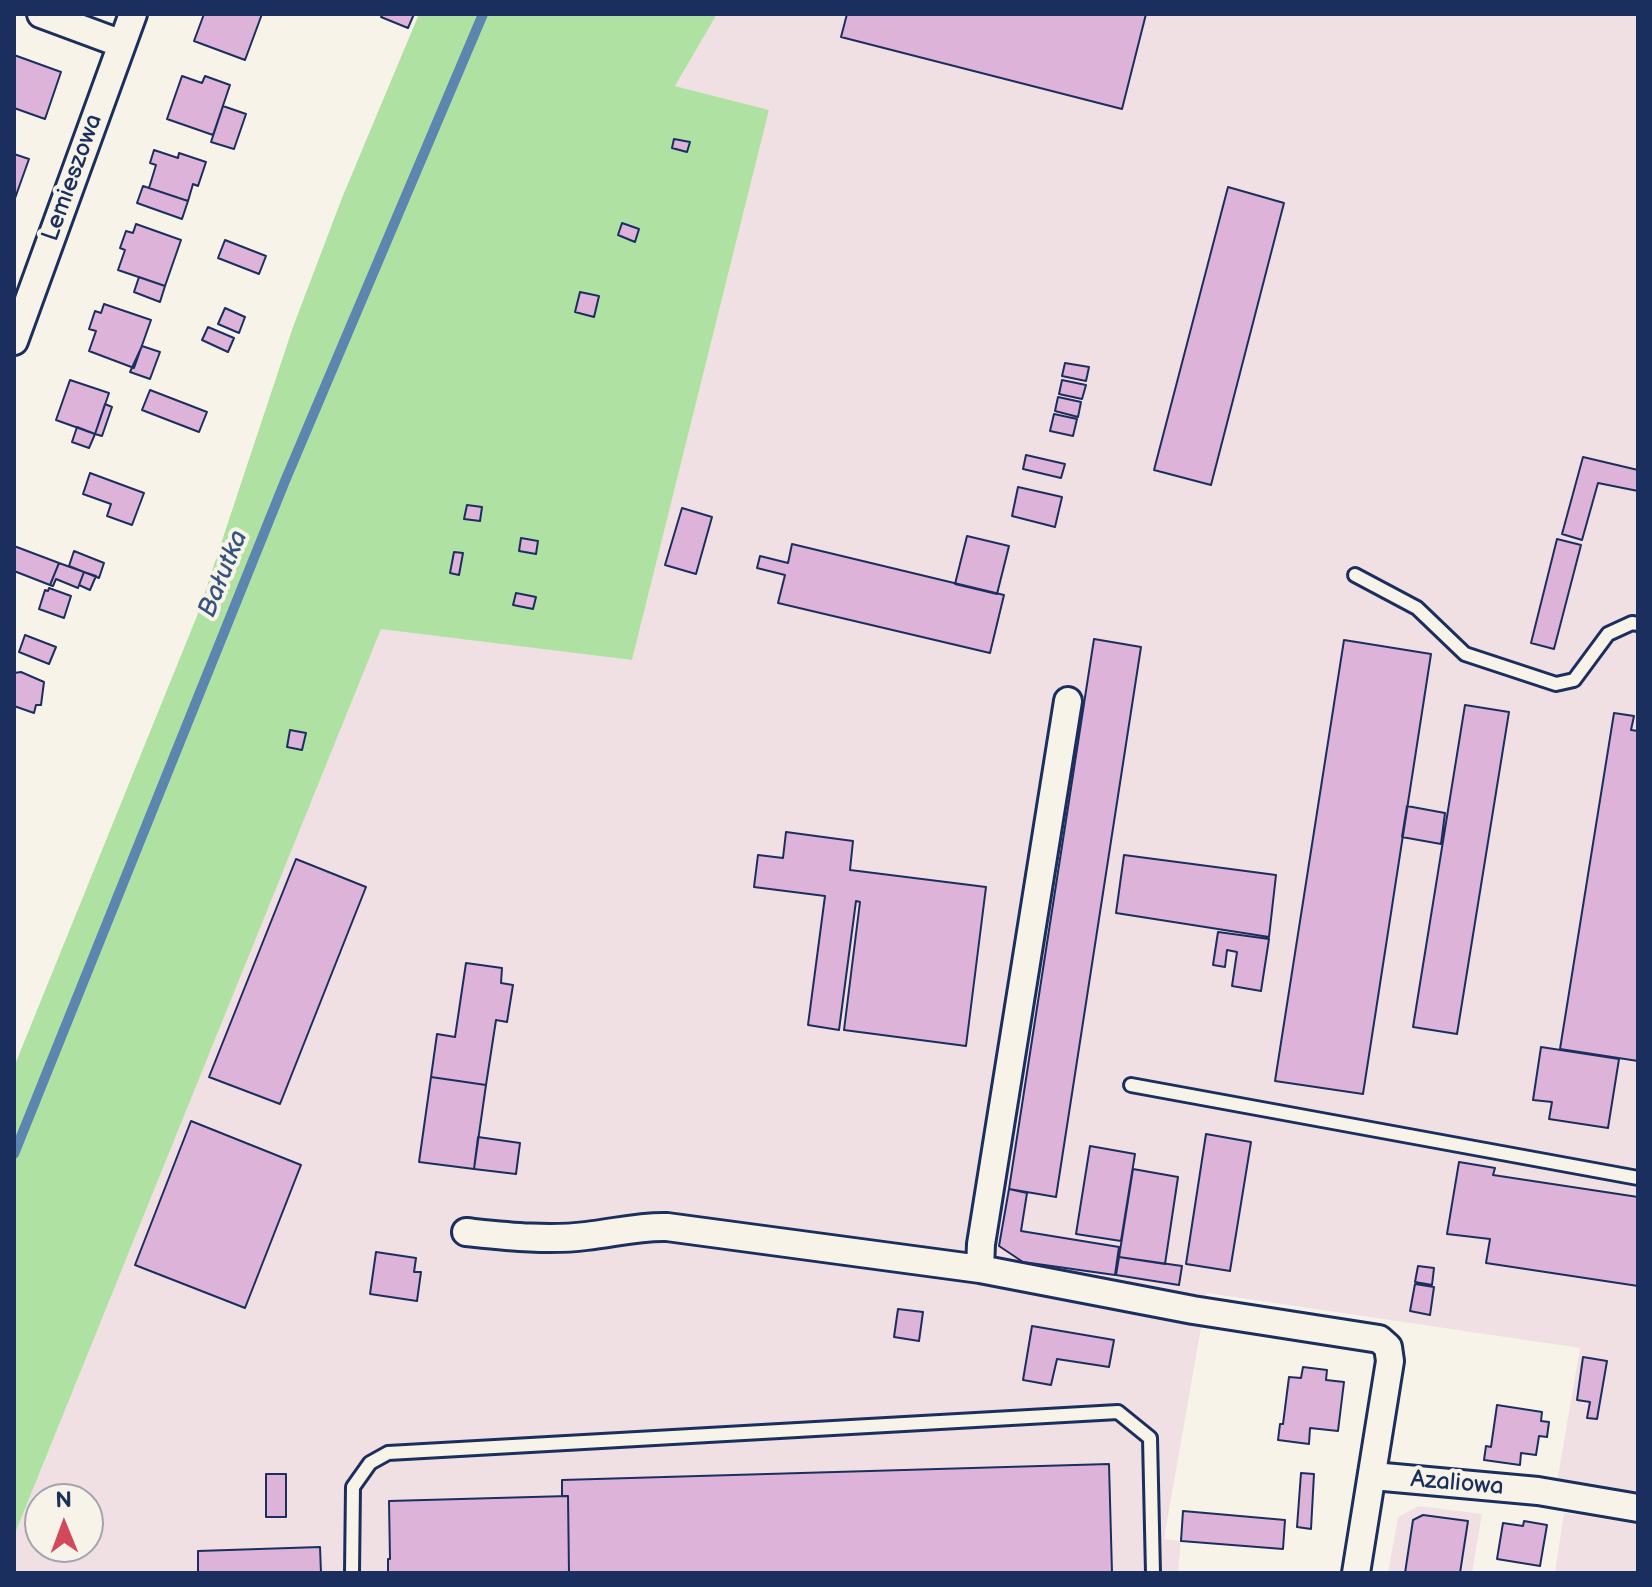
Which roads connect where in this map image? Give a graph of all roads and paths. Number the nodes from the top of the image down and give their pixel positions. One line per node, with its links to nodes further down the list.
1 (41, 14): 3 (street)
2 (133, 14): 3 (street, Lemieszowa)
3 (122, 44): 4 (street, Lemieszowa)
4 (14, 341)
5 (1355, 575): 6 (lane)
6 (1638, 624)
7 (1068, 701): 11 (street)
8 (1131, 1085): 9 (lane)
9 (1638, 1178)
10 (466, 1232): 11 (street)
11 (980, 1269): 12 (street)
12 (1373, 1476): 13 (street, Azaliowa); 16 (street)
13 (1638, 1508)
14 (352, 1573): 15 (lane)
15 (1153, 1573)
16 (1356, 1573)

